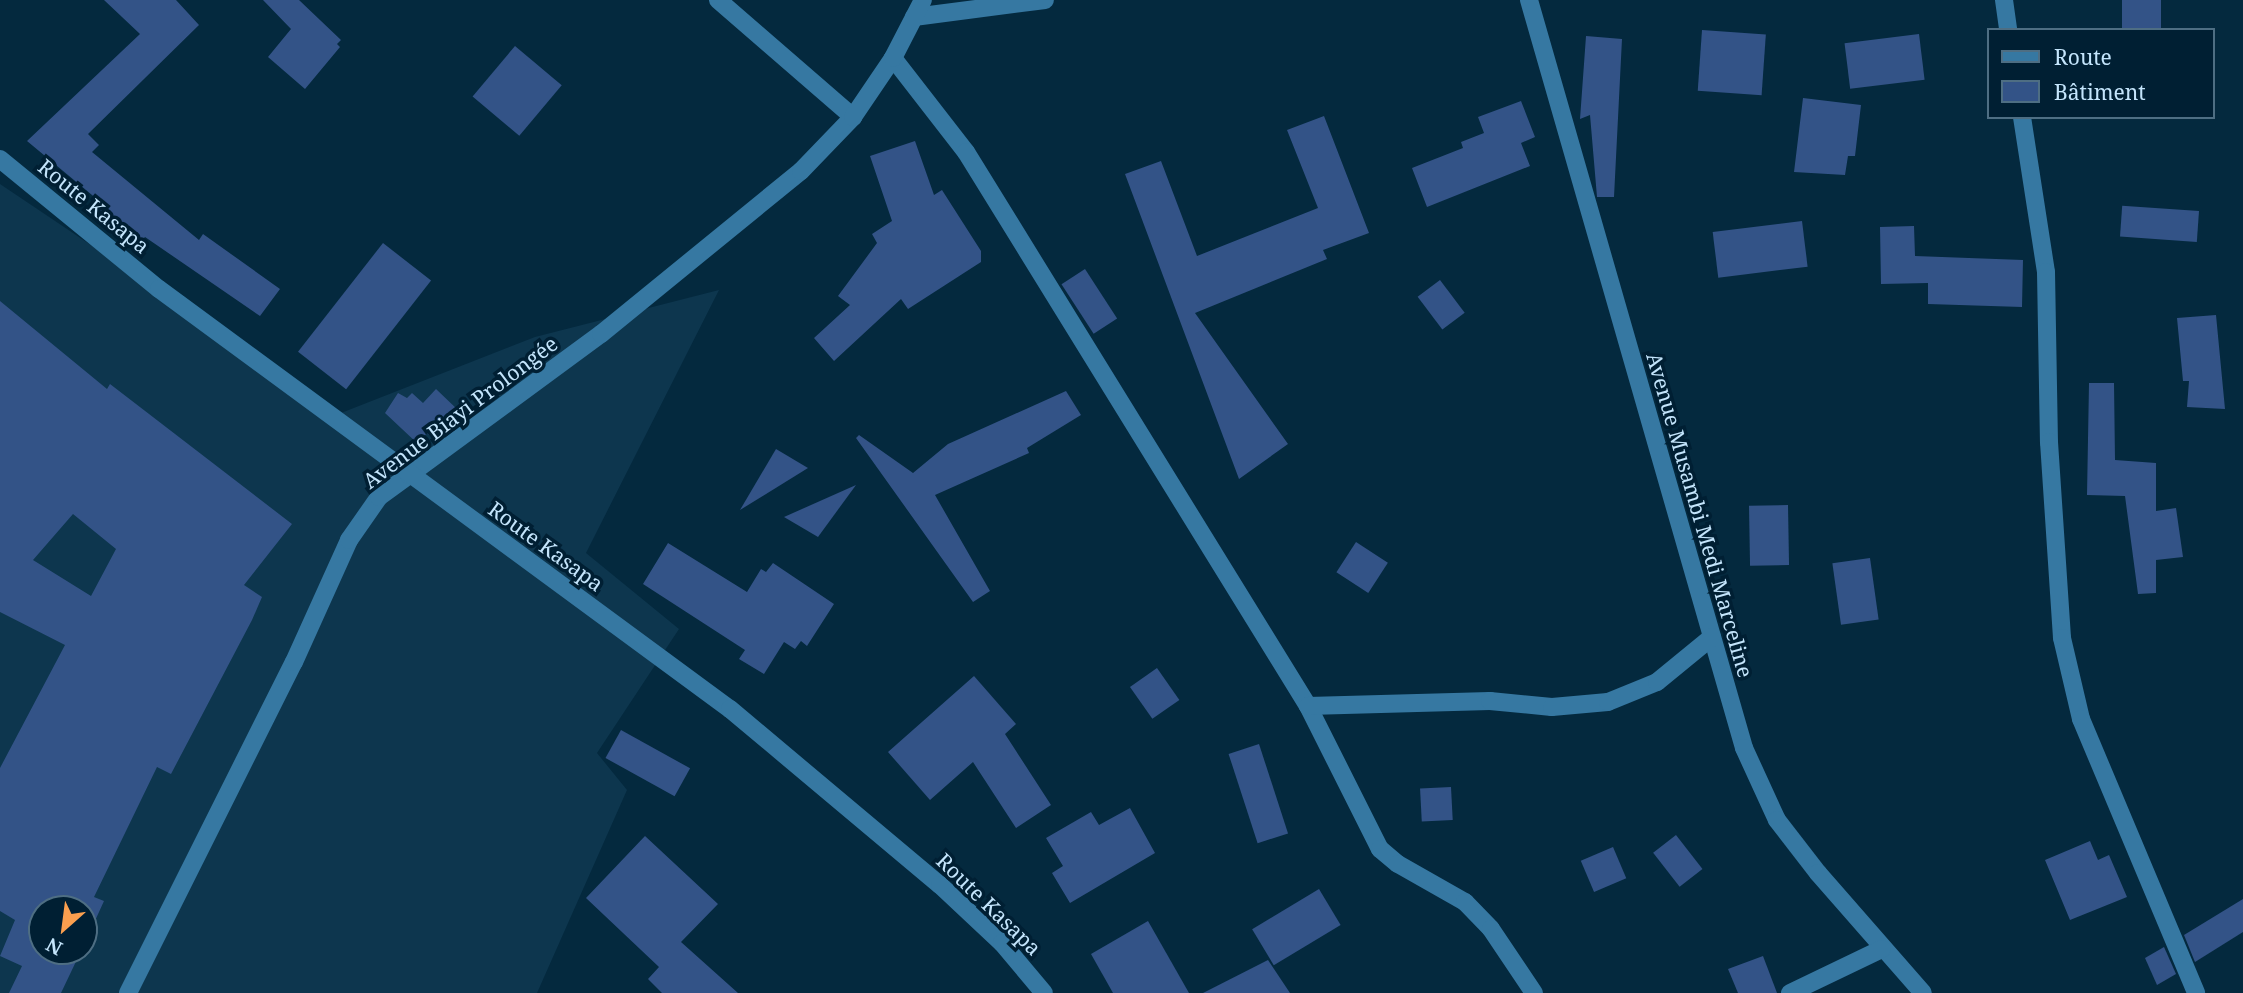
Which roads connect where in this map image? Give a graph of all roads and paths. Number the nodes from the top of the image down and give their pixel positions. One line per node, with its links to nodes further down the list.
1 (718, 0): 9 (street)
2 (923, 0): 6 (street, Avenue Biayi Prolongée)
3 (1045, 0): 6 (street)
4 (1529, 0): 13 (street, Avenue Musambi Medi Marceline)
5 (2004, 0): 7 (street)
6 (914, 17): 8 (street, Avenue Biayi Prolongée)
7 (2008, 28)
8 (892, 58): 9 (street, Avenue Biayi Prolongée); 14 (street)
9 (853, 117): 12 (street, Avenue Biayi Prolongée)
10 (2022, 119): 21 (street)
11 (0, 159): 12 (street, Route Kasapa)
12 (409, 475): 16 (street, Avenue Biayi Prolongée); 17 (street, Route Kasapa)
13 (1712, 636): 14 (street); 15 (street, Avenue Musambi Medi Marceline)
14 (1308, 706): 18 (street)
15 (1882, 949): 19 (street); 20 (street, Avenue Musambi Medi Marceline)
16 (128, 993)
17 (1044, 993)
18 (1534, 993)
19 (1790, 993)
20 (1923, 993)
21 (2196, 993)

